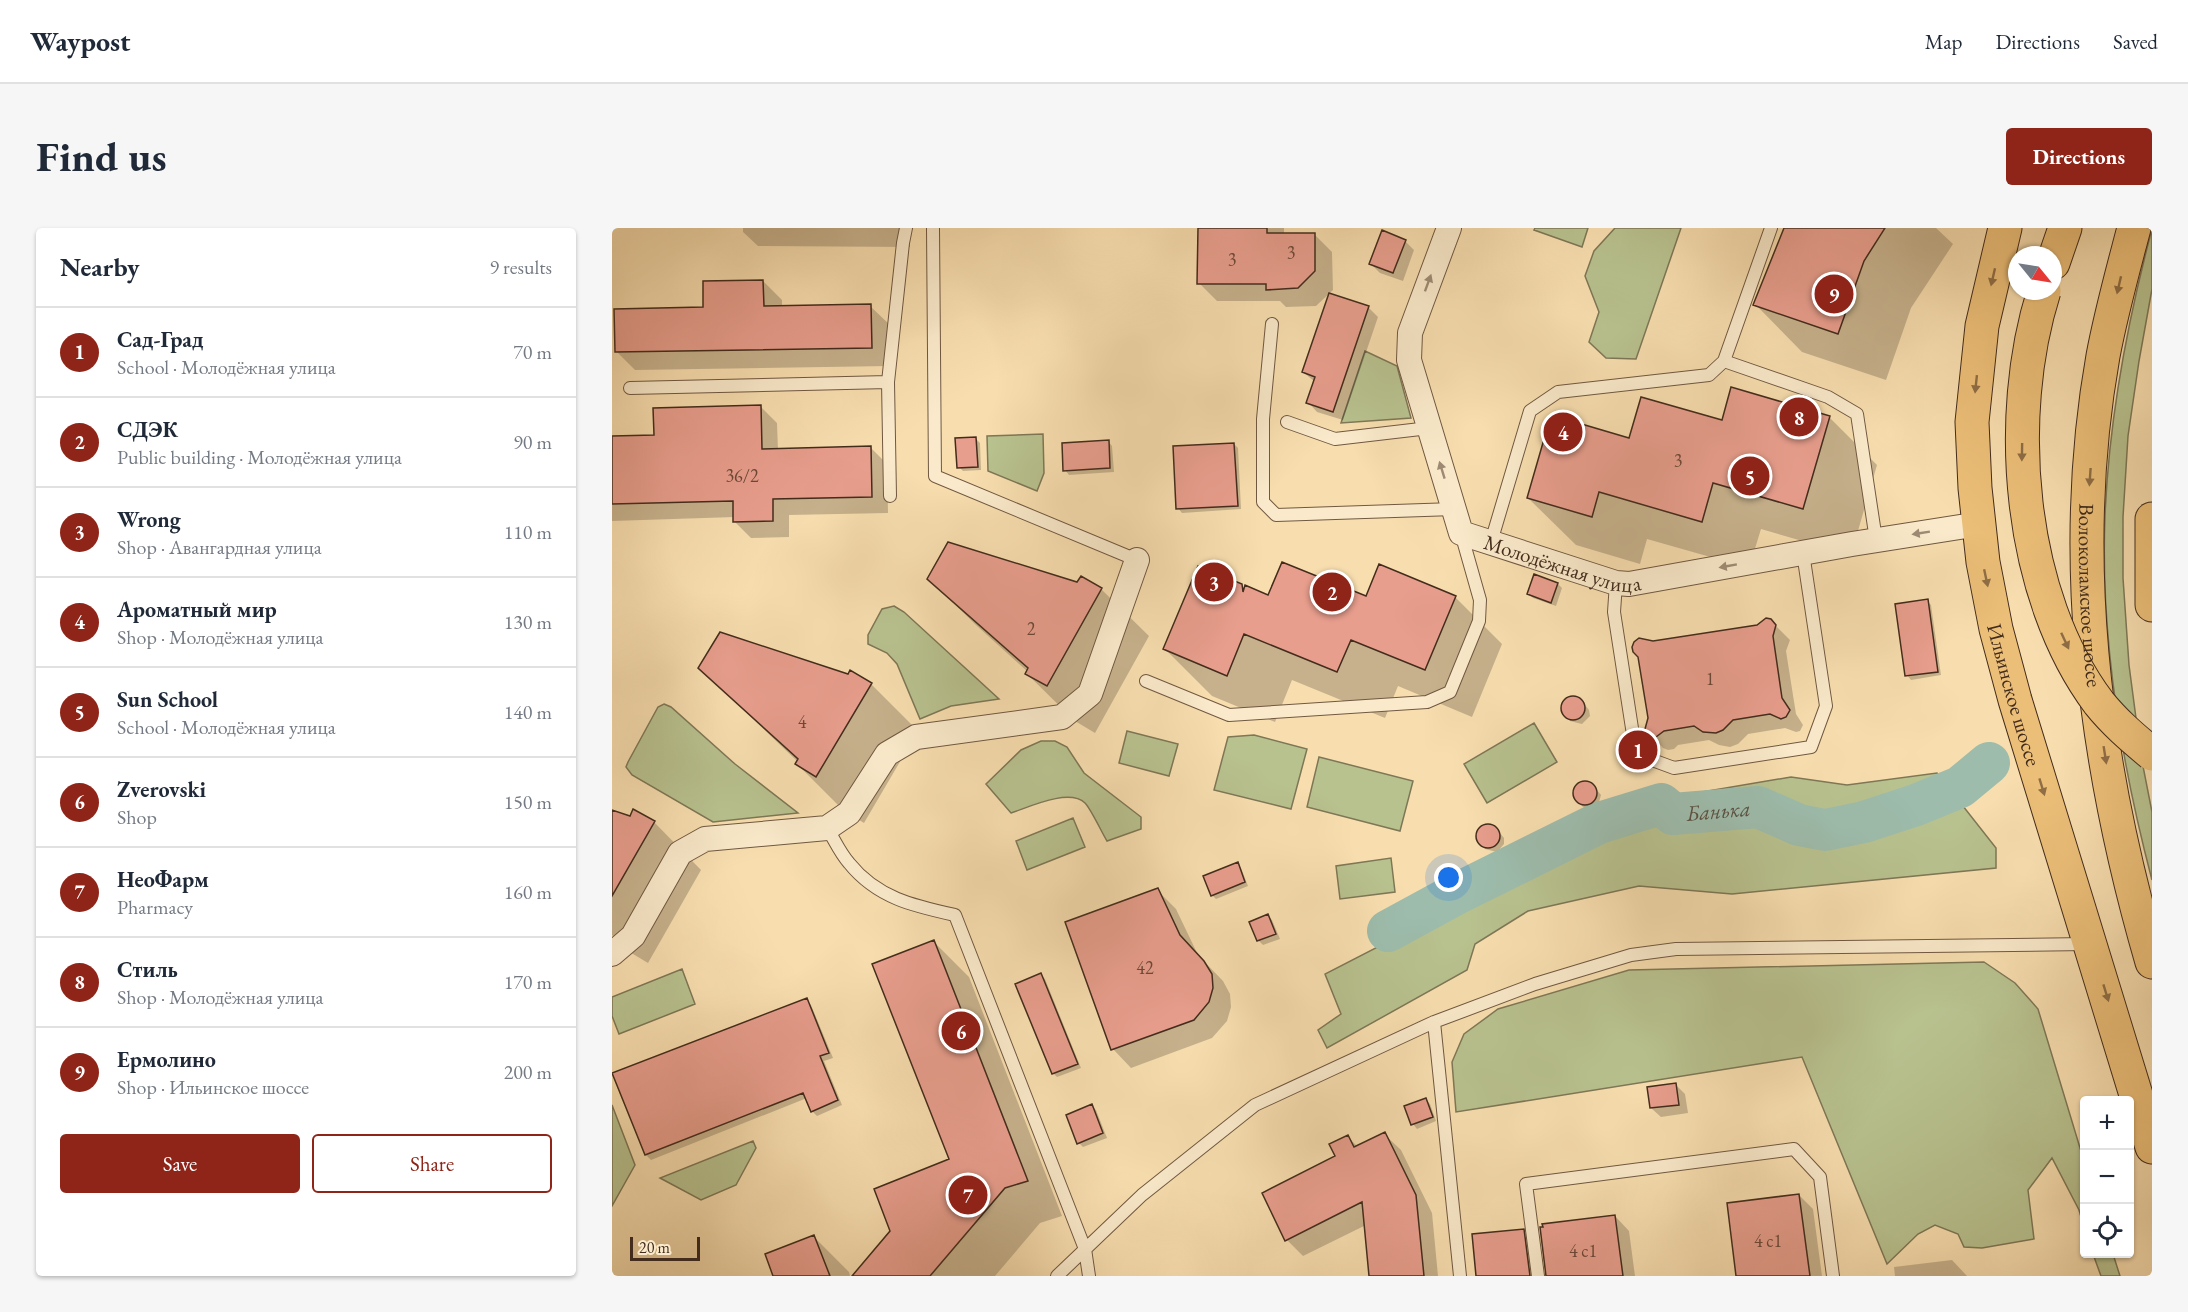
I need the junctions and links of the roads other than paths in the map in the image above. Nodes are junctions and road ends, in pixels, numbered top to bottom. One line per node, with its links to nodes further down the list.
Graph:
1 (906, 228): 12 (lane)
2 (933, 228): 24 (lane)
3 (1449, 228): 15 (street, Молодёжная улица, one-way to 3)
4 (1771, 228): 11 (lane)
5 (2005, 228): 19 (main road, Ильинское шоссе, one-way to 19)
6 (2065, 228): 8 (main road)
7 (2134, 228): 32 (main road, Волоколамское шоссе, one-way to 32)
8 (2059, 246)
9 (2041, 300): 28 (main road, one-way to 28, bridge)
10 (1272, 324): 17 (lane)
11 (1724, 361): 21 (lane); 22 (lane)
12 (888, 382): 13 (lane); 16 (lane)
13 (630, 388)
14 (1287, 422): 15 (lane)
15 (1429, 428): 17 (street, Молодёжная улица, one-way to 15)
16 (890, 496)
17 (1454, 508): 20 (street, Молодёжная улица)
18 (2152, 519): 26 (main road)
19 (1978, 524): 21 (street, Молодёжная улица, one-way to 21); 30 (main road, Ильинское шоссе, one-way to 30)
20 (1461, 533): 22 (street, Молодёжная улица); 27 (lane)
21 (1876, 540): 23 (street, Молодёжная улица)
22 (1491, 542): 25 (street, Молодёжная улица)
23 (1803, 553): 25 (street, Молодёжная улица, one-way to 25); 25 (lane)
24 (1137, 561): 29 (street)
25 (1616, 583)
26 (2152, 604)
27 (1146, 681)
28 (2152, 754)
29 (827, 828): 31 (street); 35 (lane)
30 (2091, 944): 33 (lane); 34 (main road, Ильинское шоссе, one-way to 34)
31 (612, 954)
32 (2152, 962)
33 (1434, 1022): 35 (lane); 38 (lane)
34 (2152, 1147)
35 (1085, 1249): 36 (lane); 37 (lane)
36 (1057, 1276)
37 (1089, 1276)
38 (1460, 1276)
39 (1538, 1276): 40 (lane)
40 (1833, 1276)

